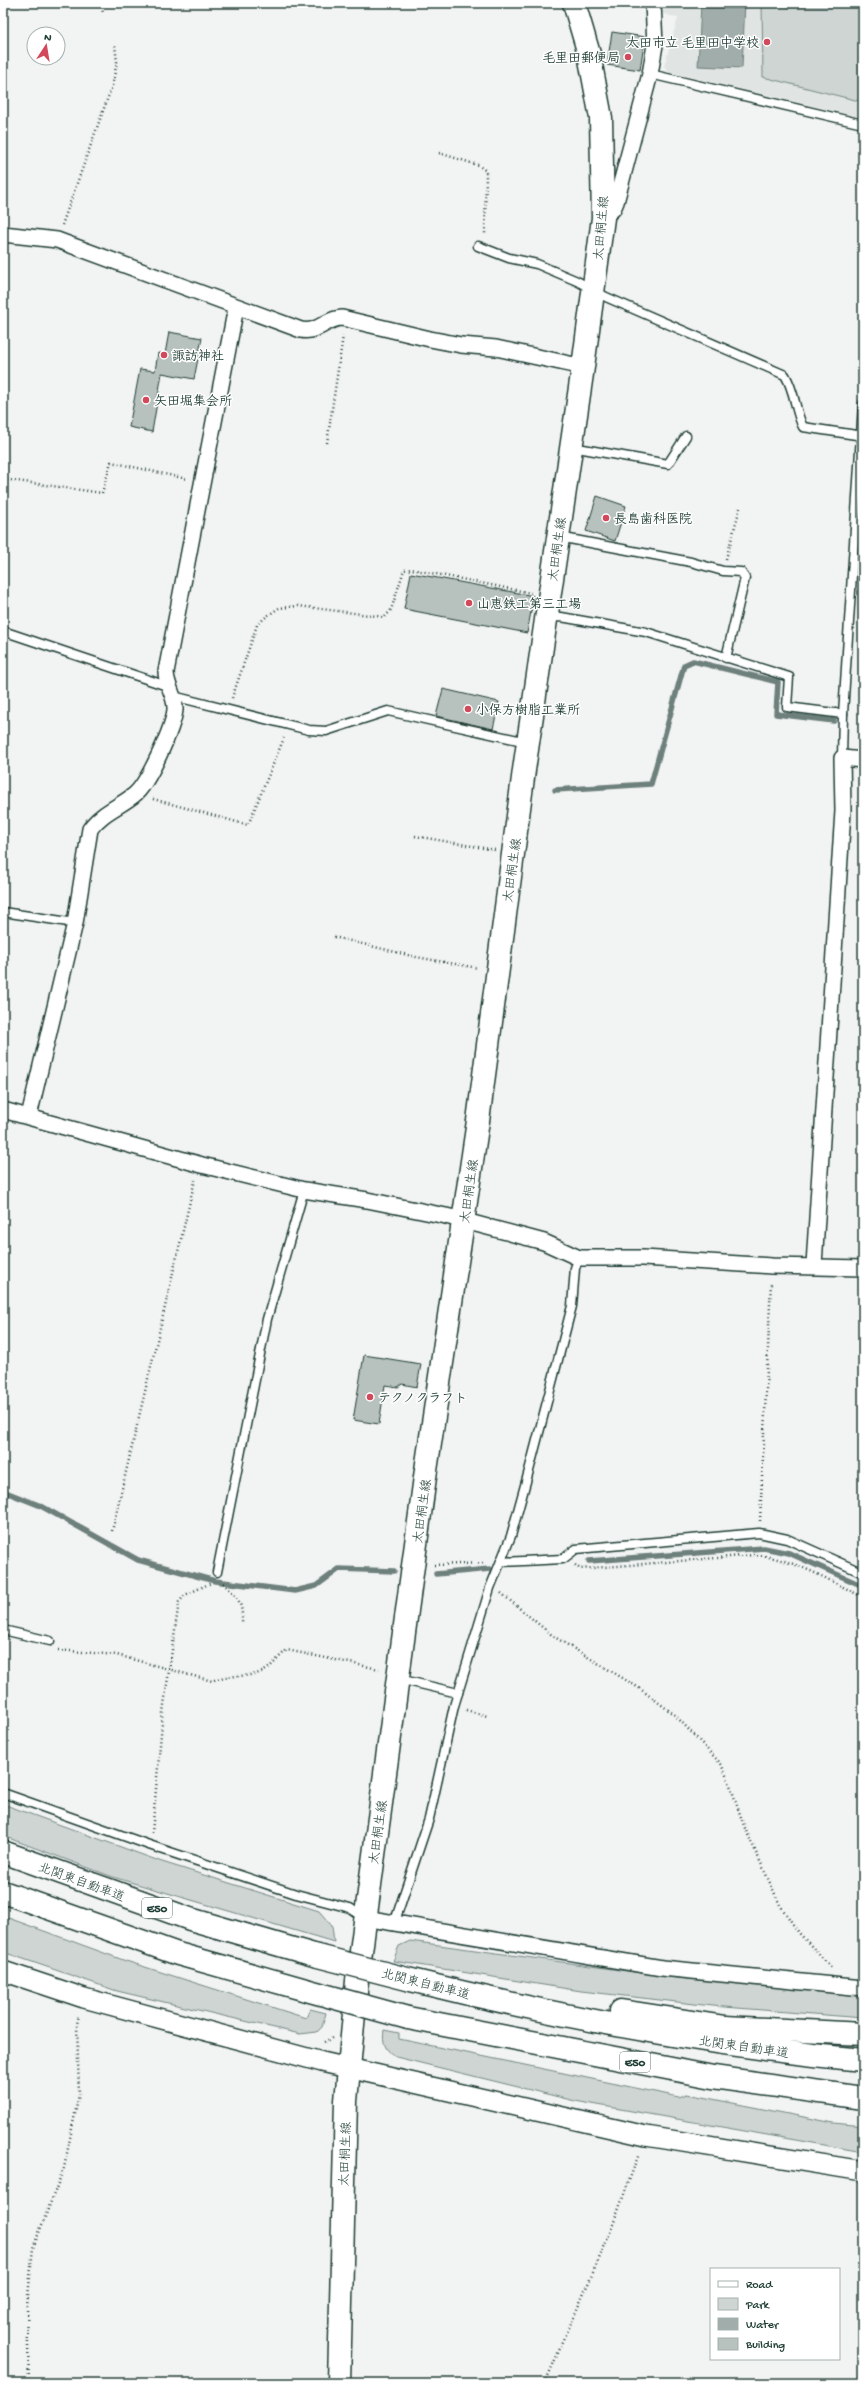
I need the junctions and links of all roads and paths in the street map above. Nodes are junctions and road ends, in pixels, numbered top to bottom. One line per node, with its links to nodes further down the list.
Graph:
1 (101, 3): 4 (path)
2 (574, 3): 9 (main road, 太田桐生線)
3 (653, 3): 6 (street)
4 (104, 13)
5 (115, 45): 11 (path)
6 (650, 74): 7 (lane); 9 (street)
7 (863, 124)
8 (439, 153): 12 (path)
9 (603, 218): 13 (main road, 太田桐生線)
10 (3, 234): 11 (street)
11 (57, 240): 14 (street)
12 (481, 247): 13 (lane)
13 (593, 289): 16 (main road, 太田桐生線); 19 (lane)
14 (236, 307): 15 (street); 23 (street)
15 (346, 319): 16 (street); 20 (path)
16 (583, 367): 21 (main road, 太田桐生線)
17 (863, 404): 19 (lane)
18 (686, 436): 21 (lane)
19 (862, 436): 33 (lane)
20 (327, 443)
21 (572, 446): 25 (main road, 太田桐生線)
22 (3, 479): 23 (path)
23 (202, 482): 31 (street)
24 (740, 508): 26 (path)
25 (558, 537): 26 (lane); 27 (main road, 太田桐生線)
26 (723, 571): 30 (lane)
27 (549, 596): 28 (main road, 太田桐生線); 32 (path)
28 (546, 618): 30 (lane); 35 (main road, 太田桐生線)
29 (3, 631): 31 (lane)
30 (726, 658): 33 (lane)
31 (170, 691): 32 (lane); 38 (street)
32 (227, 711): 34 (lane)
33 (842, 714): 36 (lane)
34 (289, 726): 35 (lane); 38 (path)
35 (529, 743): 40 (main road, 太田桐生線)
36 (842, 758): 37 (street); 51 (street)
37 (863, 760)
38 (135, 794): 42 (street)
39 (415, 836): 40 (path)
40 (513, 853): 44 (main road, 太田桐生線)
41 (3, 912): 42 (lane)
42 (75, 923): 46 (street)
43 (334, 937): 44 (path)
44 (498, 972): 49 (main road, 太田桐生線)
45 (3, 1110): 46 (street)
46 (29, 1116): 47 (street)
47 (202, 1165): 48 (street); 54 (path)
48 (304, 1190): 49 (street); 60 (lane)
49 (463, 1221): 50 (street); 67 (main road, 太田桐生線)
50 (579, 1258): 52 (street); 57 (lane)
51 (814, 1265): 52 (street); 53 (street)
52 (772, 1266): 55 (path)
53 (863, 1268)
54 (112, 1531)
55 (759, 1534): 56 (lane); 59 (lane)
56 (569, 1555): 57 (lane); 62 (path)
57 (501, 1562): 58 (path); 61 (lane)
58 (427, 1566)
59 (863, 1573)
60 (217, 1574): 63 (path); 66 (path)
61 (490, 1588): 68 (lane); 78 (path)
62 (863, 1597)
63 (242, 1624)
64 (3, 1630): 65 (lane)
65 (52, 1643): 66 (path)
66 (168, 1668): 67 (path); 72 (path)
67 (392, 1675): 68 (lane); 75 (main road, 太田桐生線)
68 (458, 1693): 69 (lane)
69 (454, 1706): 70 (path); 76 (lane)
70 (487, 1716)
71 (3, 1793): 72 (lane)
72 (149, 1845): 75 (lane)
73 (3, 1852): 79 (main road, 北関東自動車道 / E50, bridge)
74 (3, 1892): 84 (main road, E50, bridge)
75 (365, 1918): 76 (street); 83 (main road, 太田桐生線)
76 (394, 1924): 78 (street)
77 (3, 1971): 80 (street)
78 (858, 1988)
79 (473, 1995): 81 (main road); 82 (main road, 北関東自動車道 / E50)
80 (84, 1998): 83 (street); 87 (path)
81 (863, 2034)
82 (863, 2060)
83 (348, 2068): 85 (street); 88 (main road, 太田桐生線)
84 (863, 2098)
85 (646, 2136): 86 (street); 89 (path)
86 (863, 2171)
87 (29, 2383)
88 (339, 2383)
89 (545, 2383)

